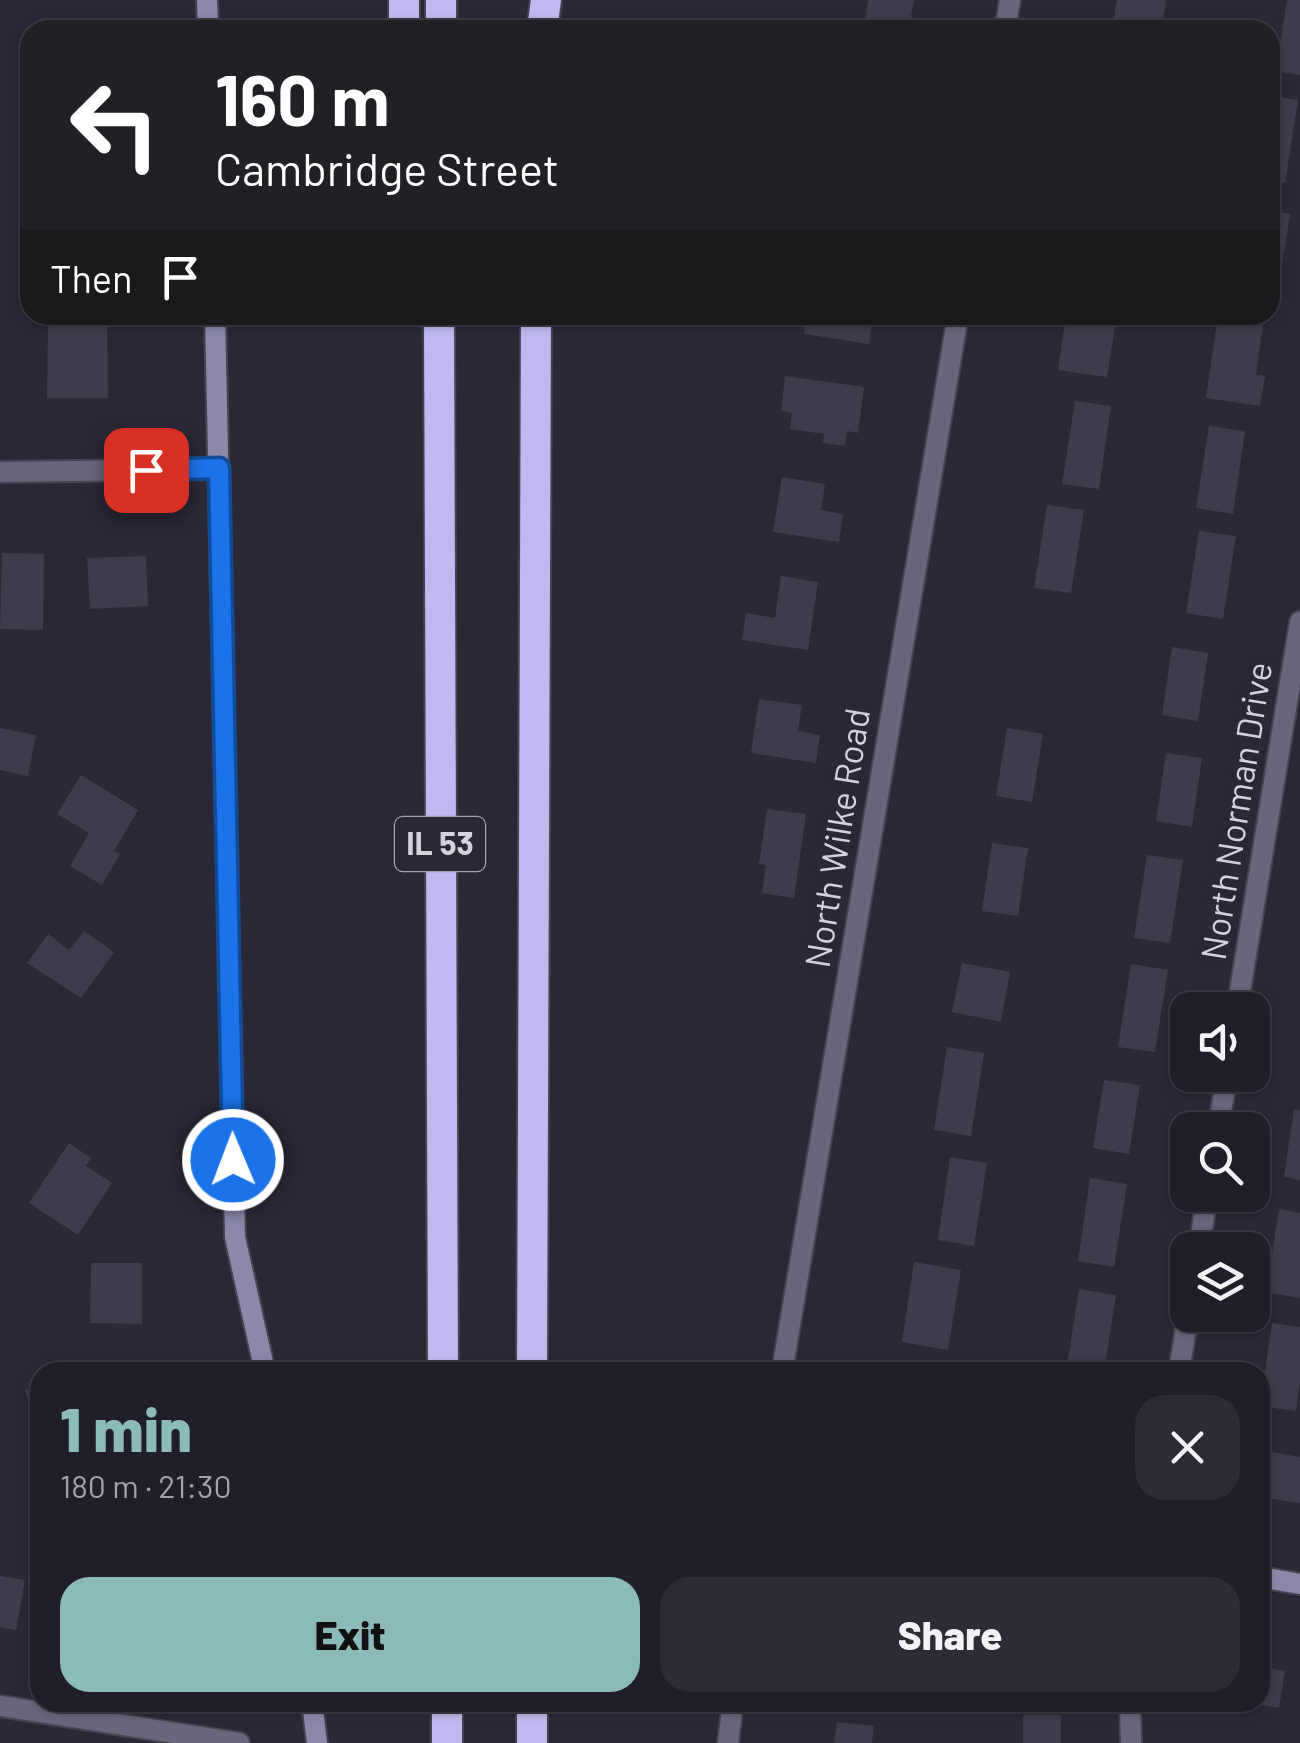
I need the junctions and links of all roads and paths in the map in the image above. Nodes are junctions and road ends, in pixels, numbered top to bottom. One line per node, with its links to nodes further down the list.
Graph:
1 (215, 325): 7 (street)
2 (423, 325): 6 (highway)
3 (439, 325): 6 (highway, IL 53)
4 (536, 325): 14 (highway, IL 53)
5 (956, 325): 15 (street, North Wilke Road)
6 (438, 418): 13 (highway, IL 53)
7 (219, 468): 8 (street); 12 (street)
8 (0, 472)
9 (1300, 622): 10 (street, North Norman Drive)
10 (1241, 992)
11 (1185, 1332): 16 (street)
12 (263, 1362)
13 (443, 1362)
14 (532, 1362)
15 (784, 1362)
16 (1181, 1362)
17 (1270, 1579): 18 (street)
18 (1300, 1584)
19 (0, 1706): 20 (street)
20 (30, 1711)
21 (39, 1712): 27 (street)
22 (313, 1712): 28 (street)
23 (446, 1712): 29 (highway)
24 (532, 1712): 30 (highway)
25 (733, 1712): 31 (street)
26 (1130, 1712): 32 (street)
27 (239, 1743)
28 (317, 1743)
29 (447, 1743)
30 (532, 1743)
31 (728, 1743)
32 (1131, 1743)

